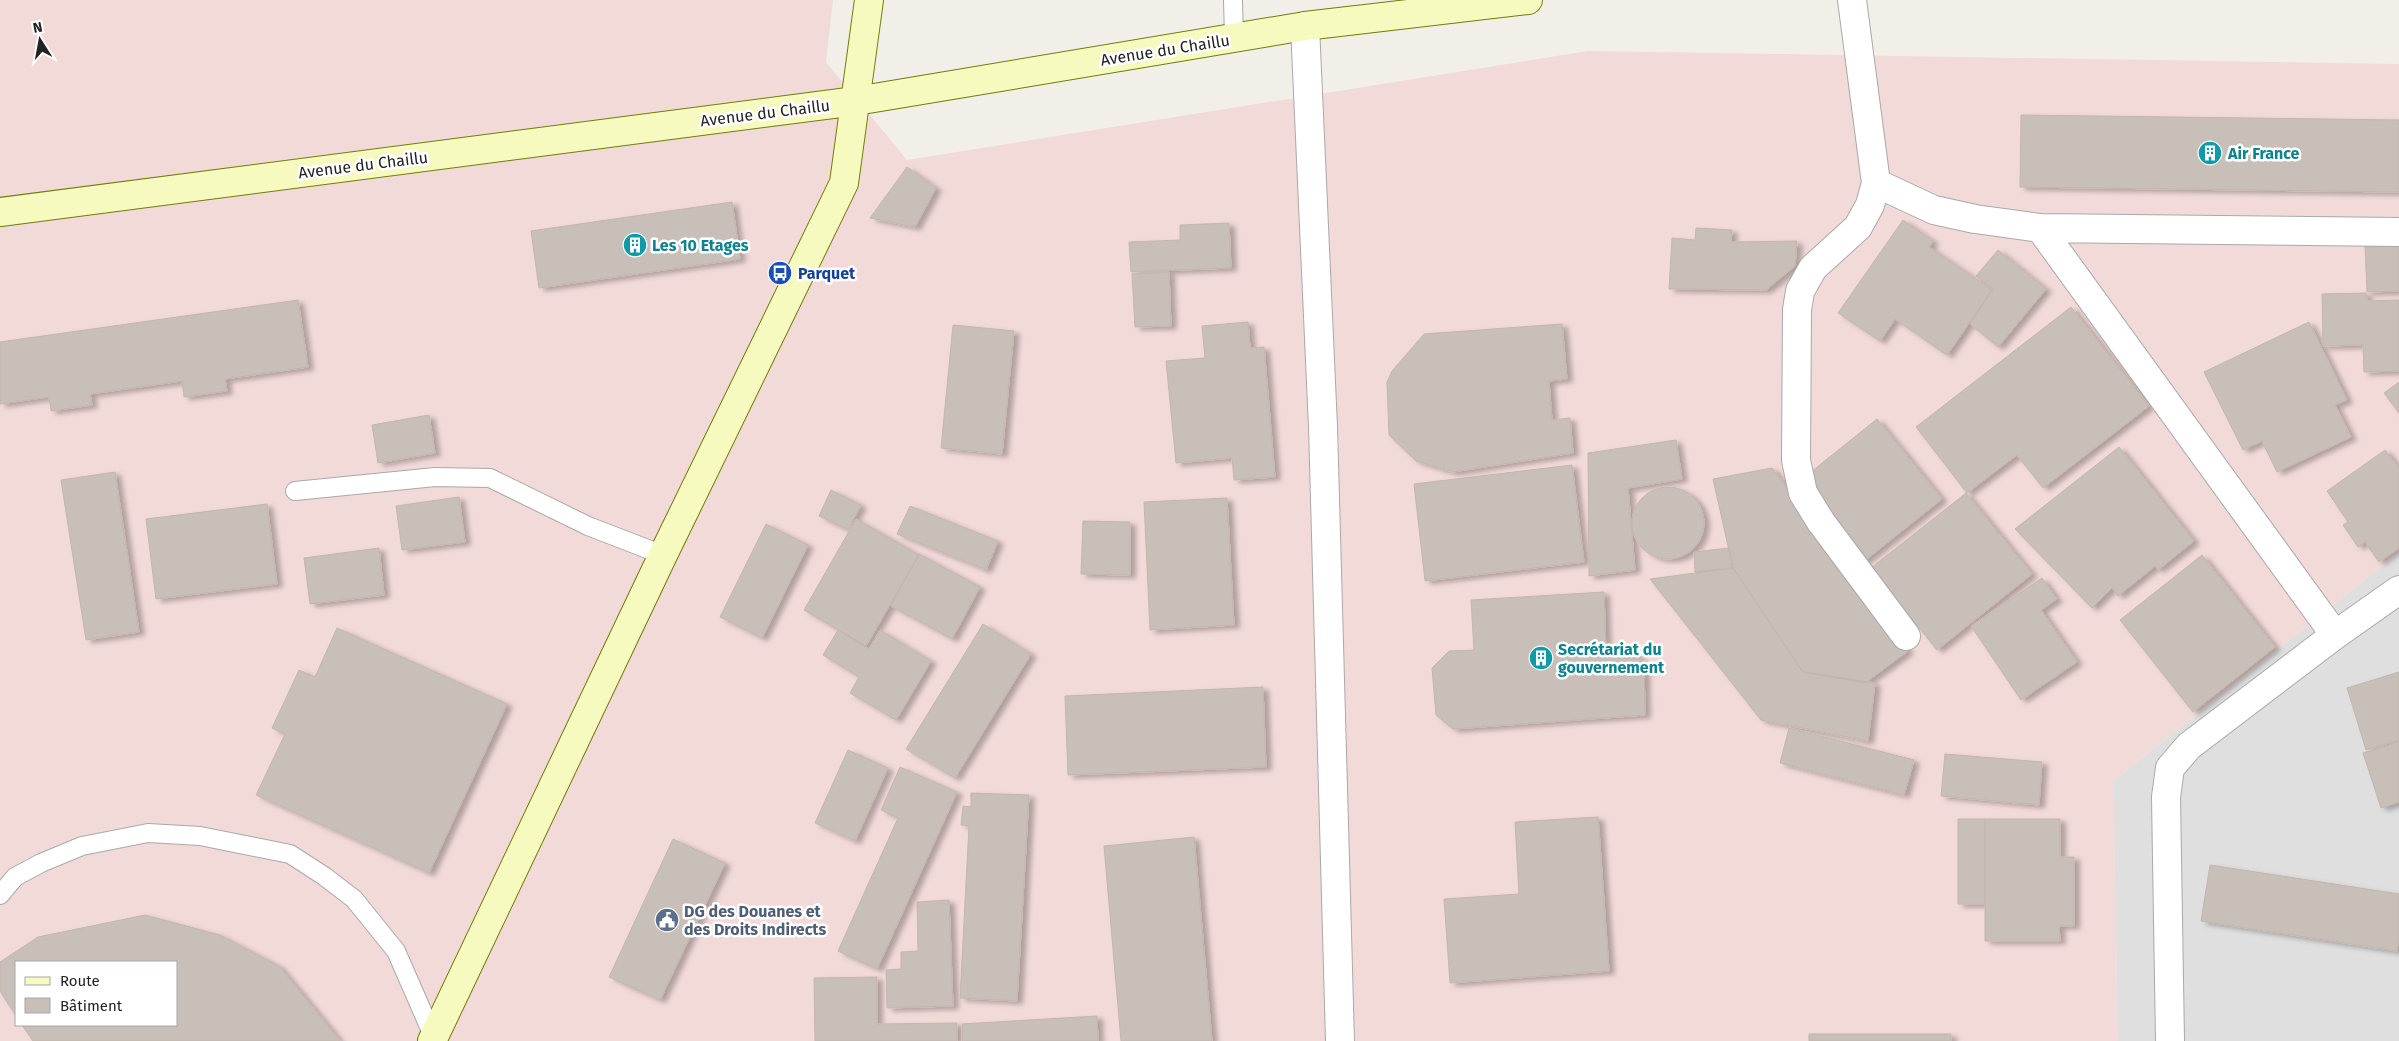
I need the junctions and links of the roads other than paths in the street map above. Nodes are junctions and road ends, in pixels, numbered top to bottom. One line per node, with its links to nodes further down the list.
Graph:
1 (869, 0): 7 (street)
2 (1233, 0): 6 (lane)
3 (1528, 0): 5 (street, Avenue du Chaillu)
4 (1852, 0): 8 (street)
5 (1305, 26): 6 (street, Avenue du Chaillu); 19 (street)
6 (1234, 38): 7 (street, Avenue du Chaillu)
7 (856, 101): 9 (street, Avenue du Chaillu); 13 (street)
8 (1876, 183): 10 (street); 16 (street)
9 (0, 212)
10 (2040, 228): 11 (street); 15 (street)
11 (2399, 232)
12 (295, 491): 13 (lane)
13 (663, 555): 18 (street)
14 (2399, 590): 15 (street)
15 (2335, 635): 20 (street)
16 (1906, 636)
17 (0, 896): 18 (lane)
18 (433, 1040)
19 (1340, 1041)
20 (2170, 1041)

